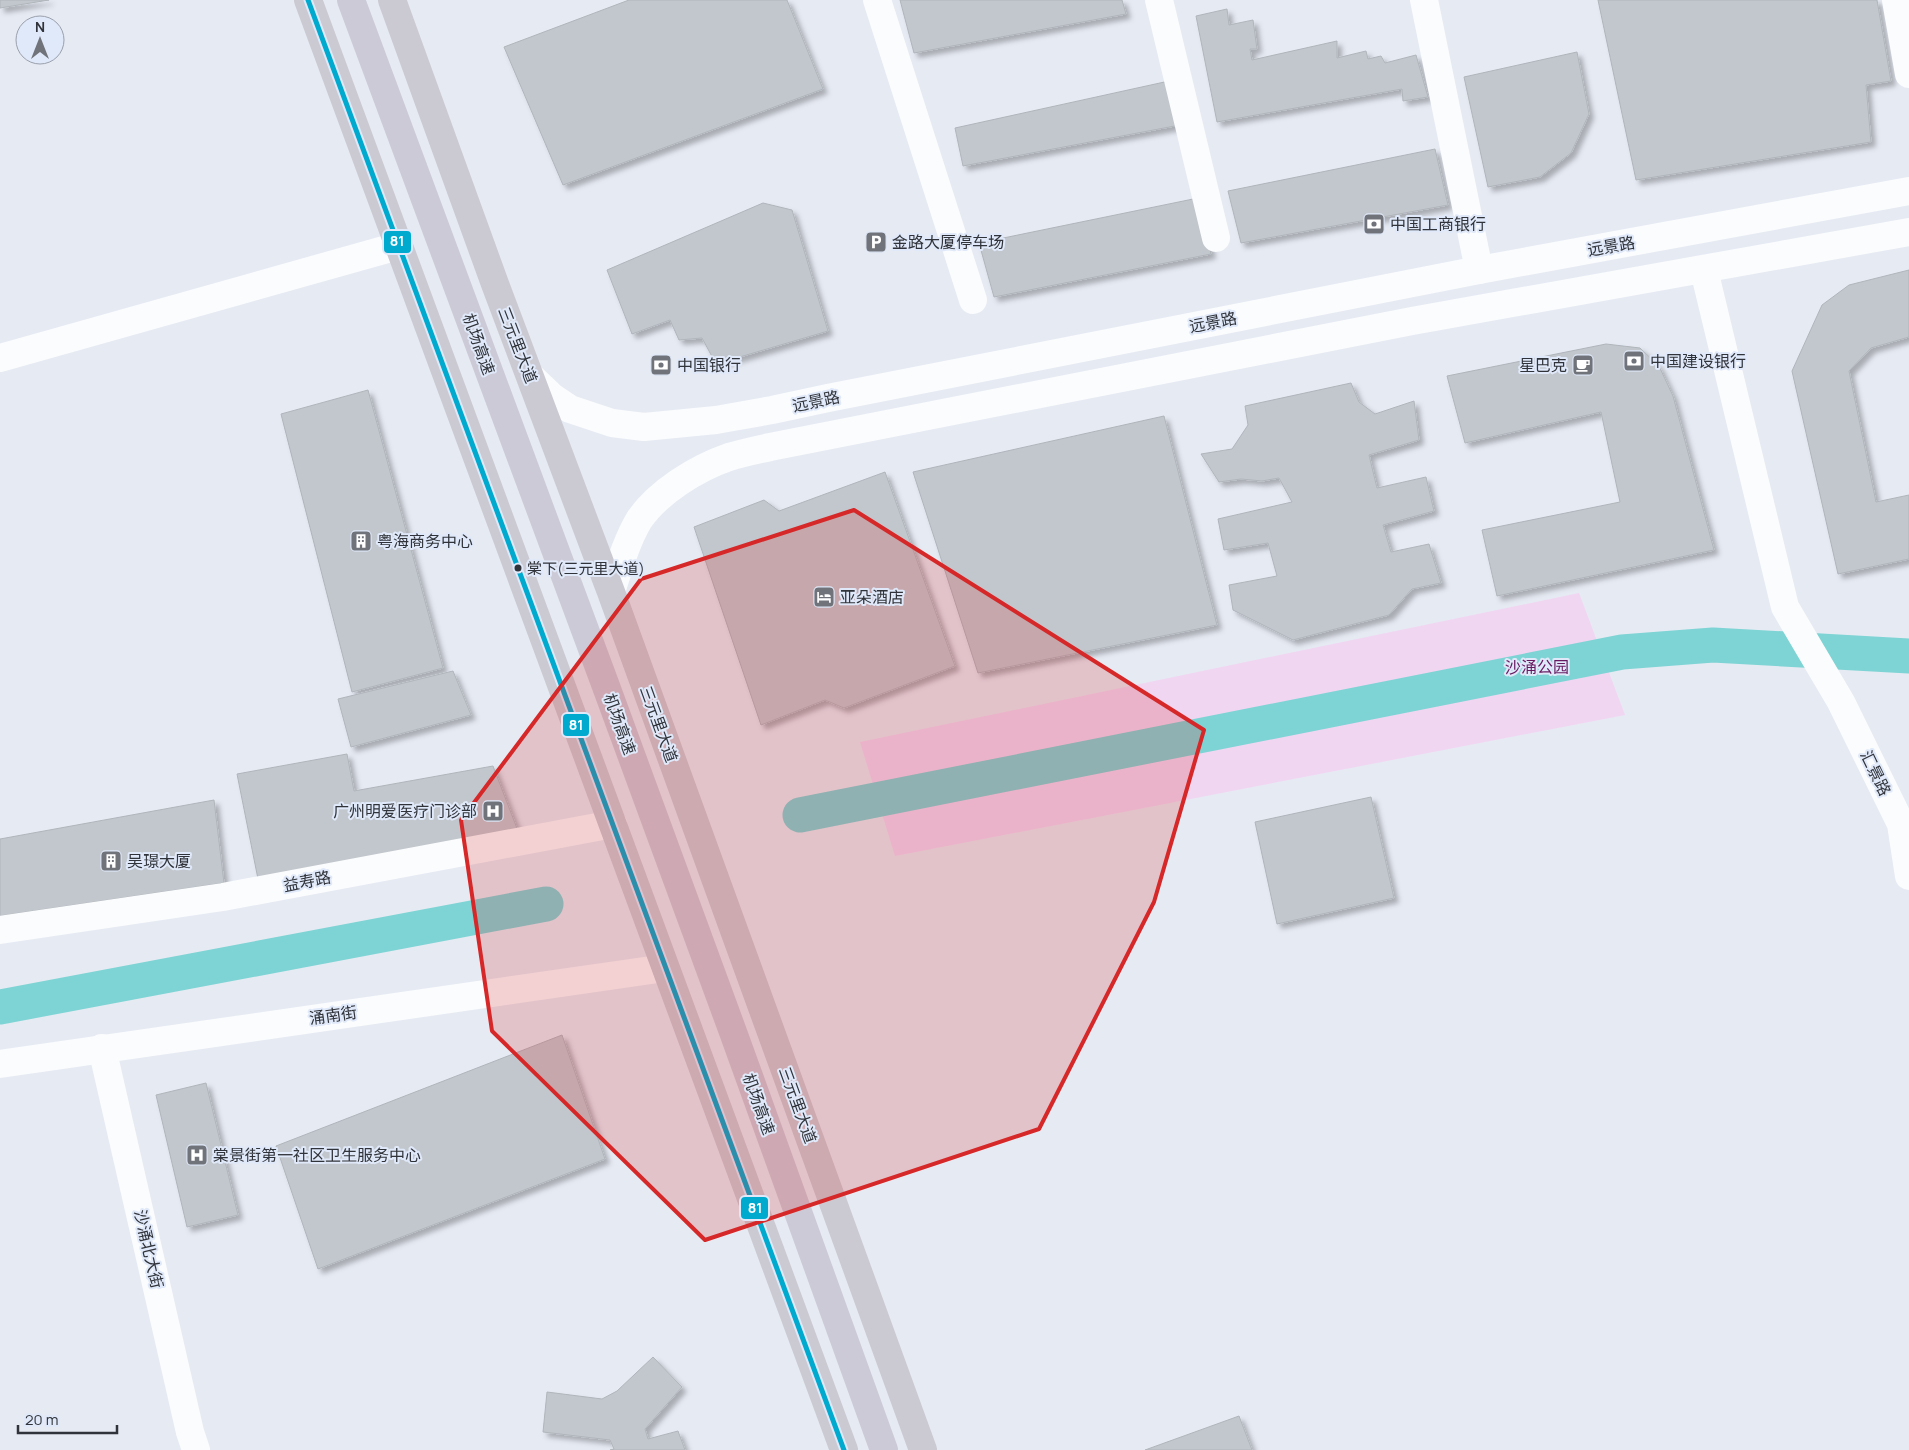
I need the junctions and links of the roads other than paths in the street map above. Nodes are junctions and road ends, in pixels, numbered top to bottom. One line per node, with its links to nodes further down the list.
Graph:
1 (308, 0): 12 (main road)
2 (351, 0): 27 (highway, 机场高速)
3 (392, 0): 17 (main road, 三元里大道)
4 (877, 0): 15 (street)
5 (1159, 0): 11 (street)
6 (1424, 0): 13 (street)
7 (1896, 0): 8 (street)
8 (1909, 74)
9 (1909, 191): 13 (street, 远景路)
10 (1909, 232): 14 (street)
11 (1216, 238)
12 (398, 246): 16 (street); 19 (main road)
13 (1479, 270): 17 (street, 远景路)
14 (1704, 270): 18 (street); 20 (street, 汇景路)
15 (973, 300)
16 (0, 358)
17 (530, 376): 18 (main road, 三元里大道)
18 (611, 592): 28 (main road, 三元里大道)
19 (613, 824): 21 (street, 益寿路); 22 (main road)
20 (1909, 876)
21 (0, 930)
22 (665, 968): 23 (street, 涌南街); 26 (main road)
23 (102, 1048): 24 (street, 涌南街); 25 (street, 沙涌北大街)
24 (0, 1064)
25 (196, 1450)
26 (844, 1450)
27 (884, 1450)
28 (923, 1450)

